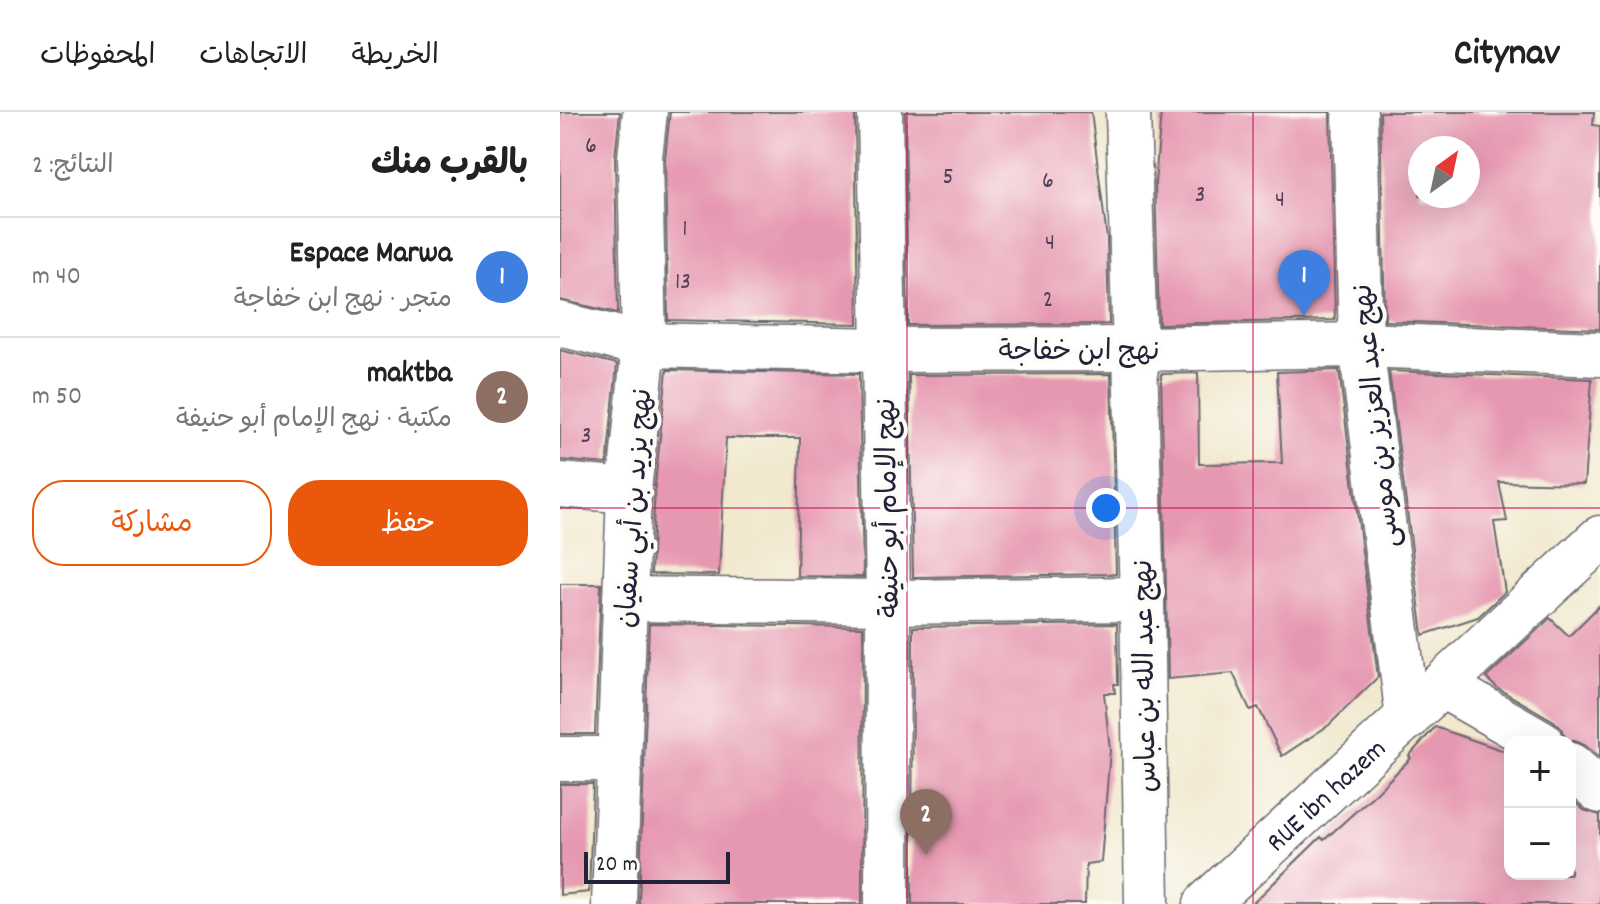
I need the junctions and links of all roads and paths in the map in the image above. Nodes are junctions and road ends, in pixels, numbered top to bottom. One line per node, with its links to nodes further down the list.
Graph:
1 (645, 112): 6 (street, نهج يزيد بن أبي سفيان)
2 (880, 112): 9 (street, نهج الإمام أبو حنيفة)
3 (1128, 112): 8 (street, نهج عبد الله بن عباس)
4 (1355, 112): 7 (street, نهج عبد العزيز بن موسى)
5 (560, 324): 6 (street, نهج ابن خفاجة)
6 (644, 345): 9 (street, نهج ابن خفاجة); 12 (street, نهج يزيد بن أبي سفيان)
7 (1361, 345): 8 (street, نهج ابن خفاجة); 10 (street, نهج ابن خفاجة); 18 (street, نهج عبد العزيز بن موسى)
8 (1136, 349): 9 (street, نهج ابن خفاجة); 15 (street, نهج عبد الله بن عباس)
9 (884, 350): 16 (street, نهج الإمام أبو حنيفة)
10 (1600, 354)
11 (560, 485): 12 (street)
12 (629, 491): 14 (street, نهج يزيد بن أبي سفيان)
13 (1600, 538): 17 (street)
14 (625, 599): 16 (street); 21 (street, نهج يزيد بن أبي سفيان)
15 (1142, 599): 16 (street); 26 (street, نهج عبد الله بن عباس)
16 (888, 602): 25 (street, نهج الإمام أبو حنيفة)
17 (1443, 686): 18 (street, RUE ibn hazem); 19 (street)
18 (1408, 718): 27 (street, RUE ibn hazem)
19 (1530, 736)
20 (560, 759): 21 (street)
21 (618, 759): 24 (street, نهج يزيد بن أبي سفيان)
22 (1576, 770): 23 (street)
23 (1600, 791)
24 (614, 904)
25 (887, 904)
26 (1147, 904)
27 (1206, 904)

